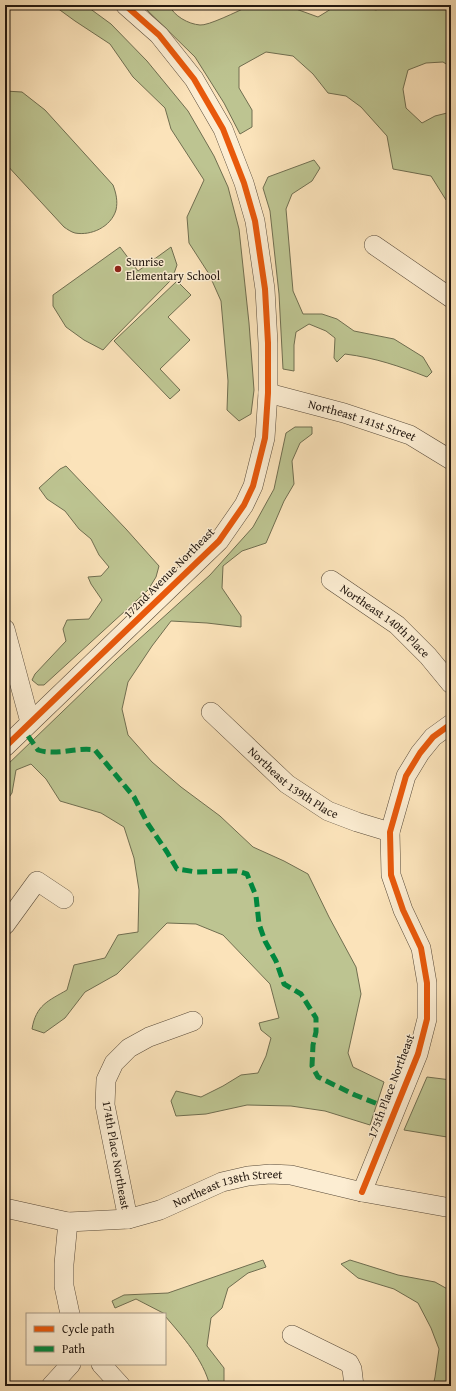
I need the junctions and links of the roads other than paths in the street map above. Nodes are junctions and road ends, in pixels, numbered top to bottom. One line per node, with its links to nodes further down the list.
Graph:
1 (125, 5): 4 (street, 172nd Avenue Northeast)
2 (374, 244): 3 (street)
3 (451, 298)
4 (268, 393): 5 (street, Northeast 141st Street); 10 (street, 172nd Avenue Northeast)
5 (450, 457)
6 (331, 580): 8 (street, Northeast 140th Place)
7 (5, 629): 10 (street)
8 (451, 684)
9 (211, 712): 13 (street, Northeast 139th Place)
10 (30, 722): 12 (street, 172nd Avenue Northeast)
11 (451, 724): 13 (street, 175th Place Northeast)
12 (5, 746)
13 (390, 832): 17 (street, 175th Place Northeast)
14 (64, 899): 15 (street)
15 (5, 925)
16 (193, 1021): 20 (street, 174th Place Northeast)
17 (362, 1192): 19 (street, Northeast 138th Street); 20 (street, Northeast 138th Street)
18 (5, 1208): 21 (street, Northeast 138th Street)
19 (451, 1208)
20 (128, 1219): 21 (street, Northeast 138th Street)
21 (68, 1222): 22 (street)
22 (70, 1313)
23 (292, 1336): 28 (street)
24 (70, 1365): 26 (street)
25 (102, 1365): 27 (street)
26 (51, 1386)
27 (121, 1386)
28 (354, 1386)

